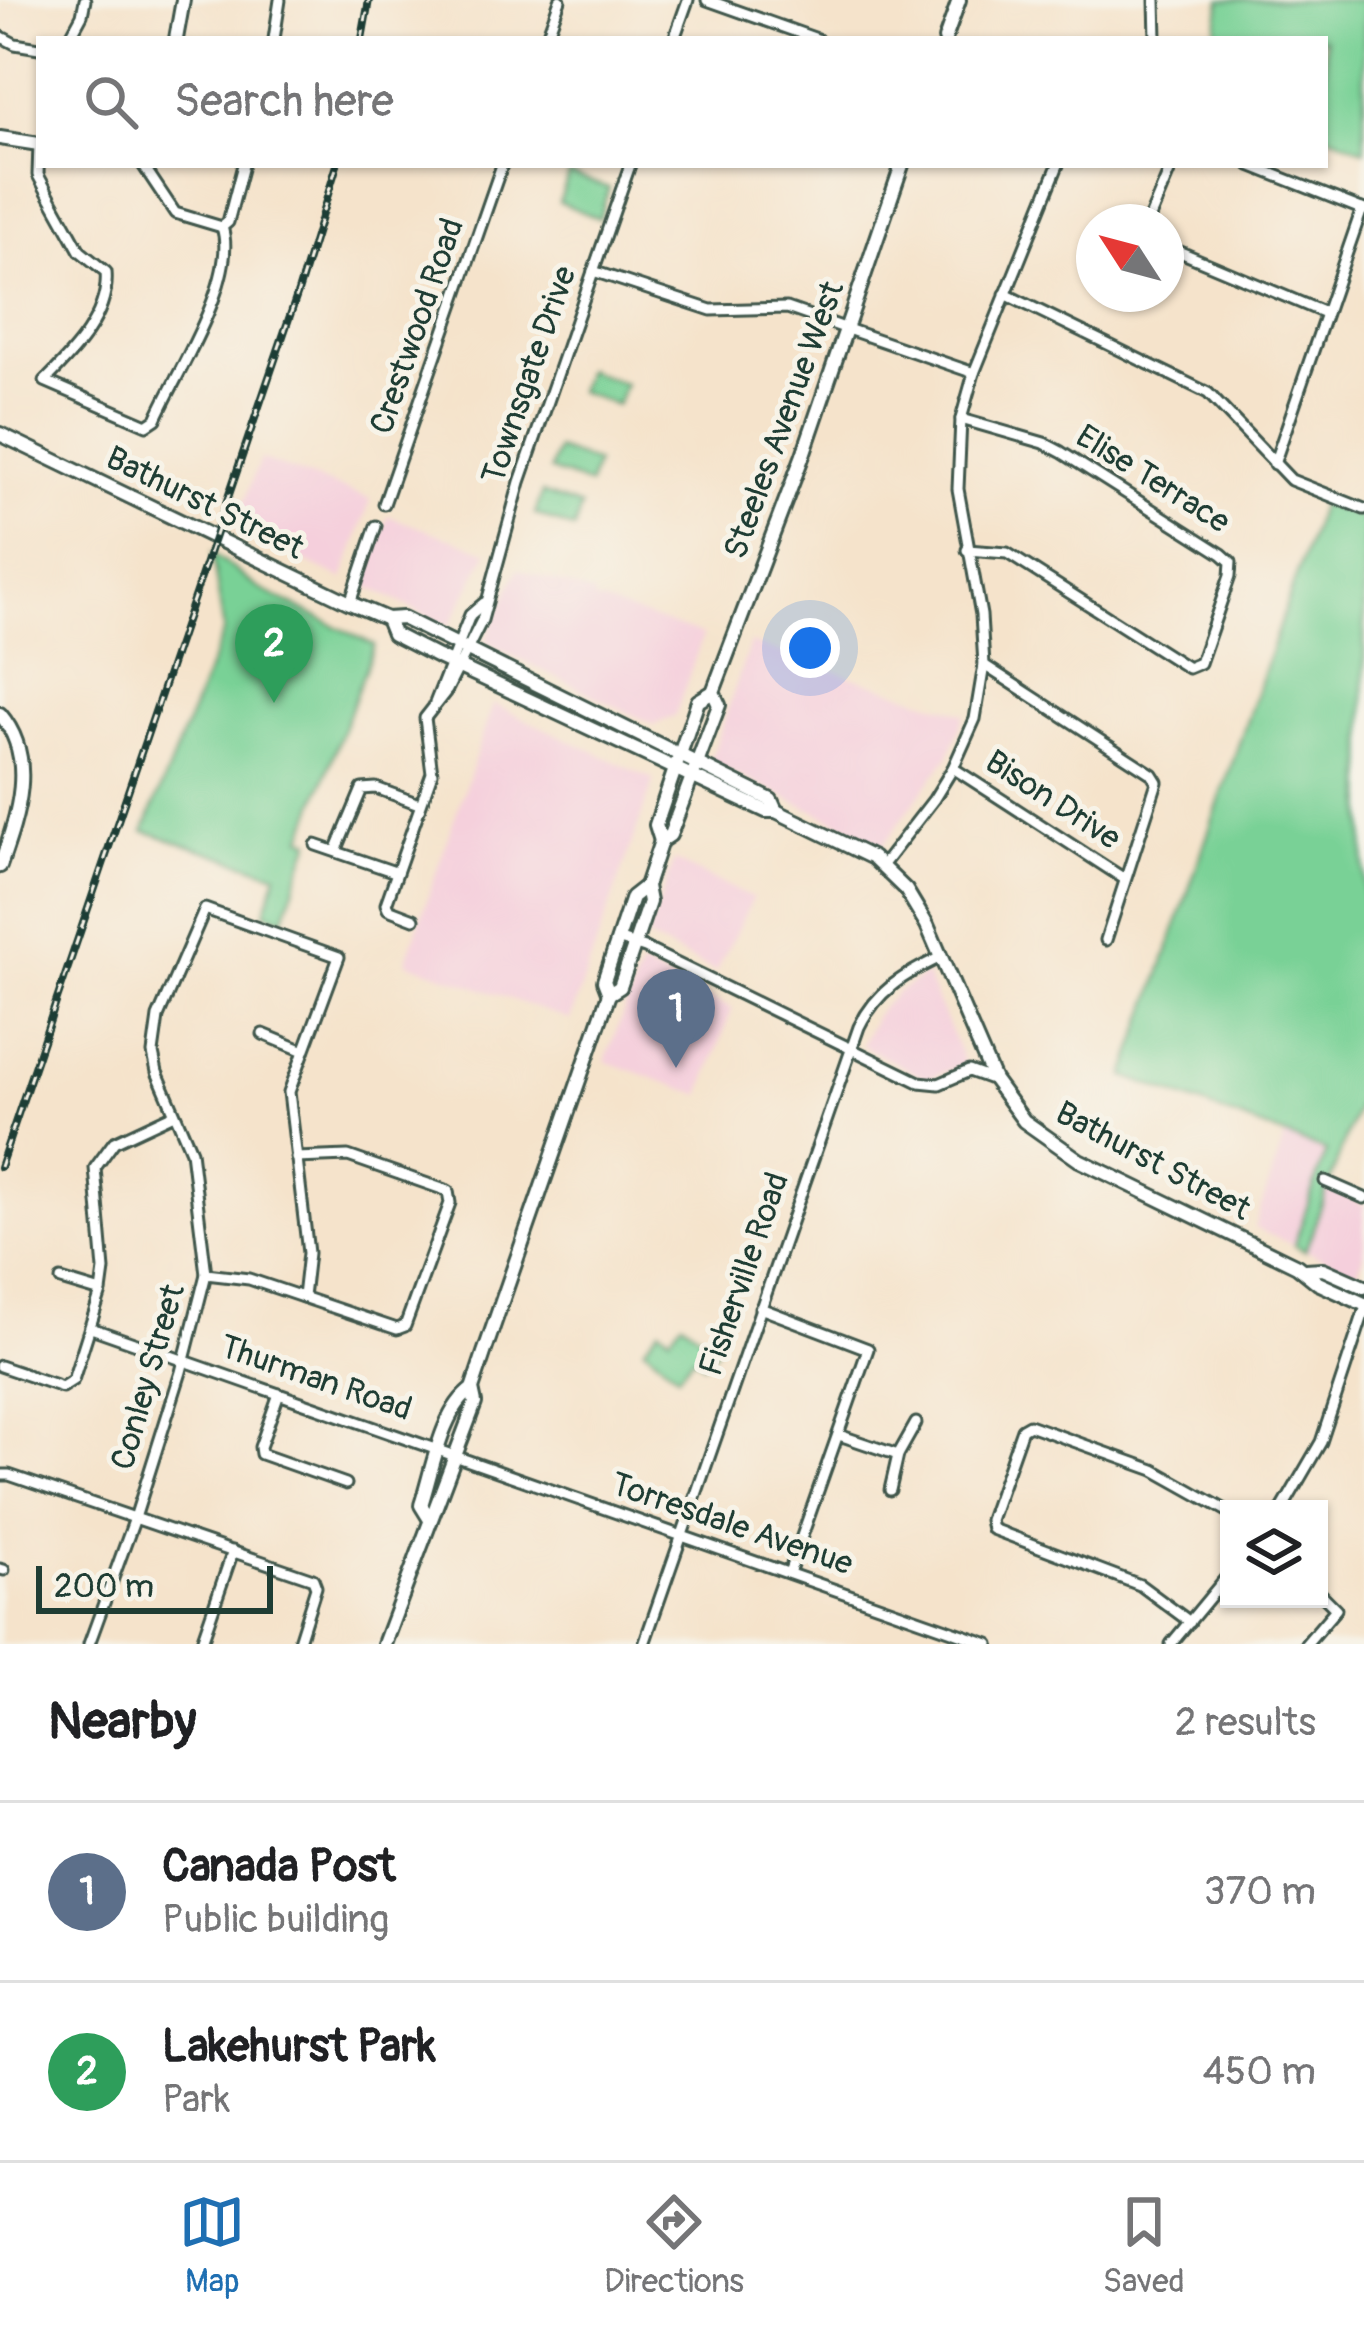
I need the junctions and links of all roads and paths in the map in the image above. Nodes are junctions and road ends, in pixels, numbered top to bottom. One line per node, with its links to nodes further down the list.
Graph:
1 (85, 0): 10 (street)
2 (183, 0): 11 (main road)
3 (280, 0): 12 (street)
4 (560, 0): 13 (street)
5 (688, 0): 14 (street)
6 (707, 0): 15 (street)
7 (959, 0): 16 (main road)
8 (1155, 0): 17 (street)
9 (0, 36): 18 (street)
10 (70, 36)
11 (177, 36)
12 (274, 36)
13 (547, 36)
14 (675, 36)
15 (809, 36)
16 (946, 36)
17 (1156, 36)
18 (36, 48)
19 (0, 138): 20 (main road)
20 (36, 144)
21 (38, 168): 32 (street)
22 (144, 168): 32 (street)
23 (242, 168): 32 (street)
24 (501, 168): 42 (street, Crestwood Road)
25 (629, 168): 34 (street, Townsgate Drive)
26 (901, 168): 37 (main road, Steeles Avenue West)
27 (1057, 168): 35 (street)
28 (1171, 168): 30 (street)
29 (1258, 168): 31 (street)
30 (1156, 204)
31 (1363, 209): 36 (street)
32 (222, 227)
33 (1184, 254): 36 (street)
34 (593, 271): 37 (street); 48 (street, Townsgate Drive)
35 (1005, 293): 38 (street); 41 (street)
36 (1325, 313): 41 (street)
37 (847, 328): 38 (street); 51 (main road, Steeles Avenue West)
38 (974, 374): 39 (street)
39 (962, 419): 45 (street); 45 (street, Elise Terrace)
40 (0, 434): 46 (main road, Bathurst Street)
41 (1274, 464): 43 (street)
42 (383, 504)
43 (1364, 508)
44 (376, 526): 46 (street)
45 (967, 550): 50 (street)
46 (350, 603): 47 (main road, Bathurst Street)
47 (387, 620): 48 (main road, Bathurst Street); 49 (main road, Bathurst Street)
48 (462, 646): 49 (street, Townsgate Drive); 53 (main road, Bathurst Street)
49 (454, 664): 56 (main road, Bathurst Street); 58 (street, Townsgate Drive)
50 (984, 664): 55 (street); 66 (street)
51 (713, 692): 53 (main road, Steeles Avenue West); 54 (main road, Steeles Avenue West)
52 (0, 714): 63 (main road)
53 (680, 755): 54 (main road, Bathurst Street); 56 (main road, Steeles Avenue West)
54 (699, 764): 57 (main road, Steeles Avenue West); 59 (main road, Bathurst Street)
55 (953, 768): 64 (street); 66 (street, Bison Drive)
56 (675, 770): 57 (main road, Bathurst Street); 60 (main road, Steeles Avenue West)
57 (693, 779): 59 (main road, Bathurst Street); 60 (main road, Steeles Avenue West)
58 (419, 804): 62 (street); 65 (street)
59 (776, 811): 64 (main road, Bathurst Street)
60 (661, 841): 67 (main road, Steeles Avenue West)
61 (316, 845): 62 (street)
62 (336, 851): 65 (street)
63 (0, 866)
64 (882, 866): 72 (main road, Bathurst Street)
65 (395, 872): 68 (street)
66 (1123, 878): 70 (street)
67 (646, 886): 69 (main road, Steeles Avenue West); 71 (main road, Steeles Avenue West)
68 (414, 919)
69 (617, 939): 71 (street); 73 (main road, Steeles Avenue West)
70 (1106, 940)
71 (634, 944): 73 (main road, Steeles Avenue West); 75 (street)
72 (941, 957): 75 (street, Fisherville Road); 77 (main road, Bathurst Street)
73 (608, 994): 93 (main road, Steeles Avenue West)
74 (263, 1034): 76 (street)
75 (851, 1050): 77 (street); 88 (street, Fisherville Road)
76 (304, 1051): 78 (street, Conley Street); 79 (street, Conley Street)
77 (994, 1080): 82 (main road, Bathurst Street)
78 (175, 1114): 83 (street, Conley Street); 86 (street)
79 (296, 1158): 87 (street, Conley Street); 87 (street)
80 (1325, 1181): 81 (street)
81 (1364, 1198)
82 (1305, 1270): 85 (main road, Bathurst Street); 89 (main road, Bathurst Street)
83 (206, 1274): 87 (street); 91 (street, Conley Street)
84 (61, 1280): 86 (street)
85 (1364, 1287)
86 (101, 1292): 90 (street)
87 (303, 1297)
88 (760, 1308): 96 (street); 107 (street, Fisherville Road)
89 (1364, 1308): 103 (street)
90 (91, 1328): 91 (street, Thurman Road); 92 (street)
91 (184, 1363): 94 (street, Thurman Road); 105 (street, Conley Street)
92 (0, 1366)
93 (472, 1389): 97 (main road, Steeles Avenue West); 98 (main road, Steeles Avenue West)
94 (279, 1394): 97 (street, Thurman Road); 101 (street)
95 (916, 1423): 99 (street)
96 (838, 1435): 99 (street); 109 (street)
97 (439, 1449): 98 (street, Thurman Road); 106 (main road, Steeles Avenue West)
98 (457, 1455): 106 (main road, Steeles Avenue West); 107 (street, Torresdale Avenue)
99 (898, 1455): 102 (street)
100 (0, 1475): 105 (street)
101 (346, 1484)
102 (890, 1490)
103 (1287, 1500)
104 (1220, 1507): 112 (street)
105 (135, 1518): 108 (street); 113 (street, Conley Street)
106 (429, 1518): 116 (main road, Steeles Avenue West)
107 (682, 1535): 109 (street, Torresdale Avenue); 117 (street, Fisherville Road)
108 (233, 1551): 114 (street); 115 (street)
109 (789, 1573): 118 (street, Torresdale Avenue)
110 (1220, 1585): 112 (street)
111 (1328, 1601): 120 (street)
112 (1190, 1622): 119 (street)
113 (89, 1644)
114 (201, 1644)
115 (298, 1644)
116 (384, 1644)
117 (644, 1644)
118 (989, 1644)
119 (1171, 1644)
120 (1306, 1644)

